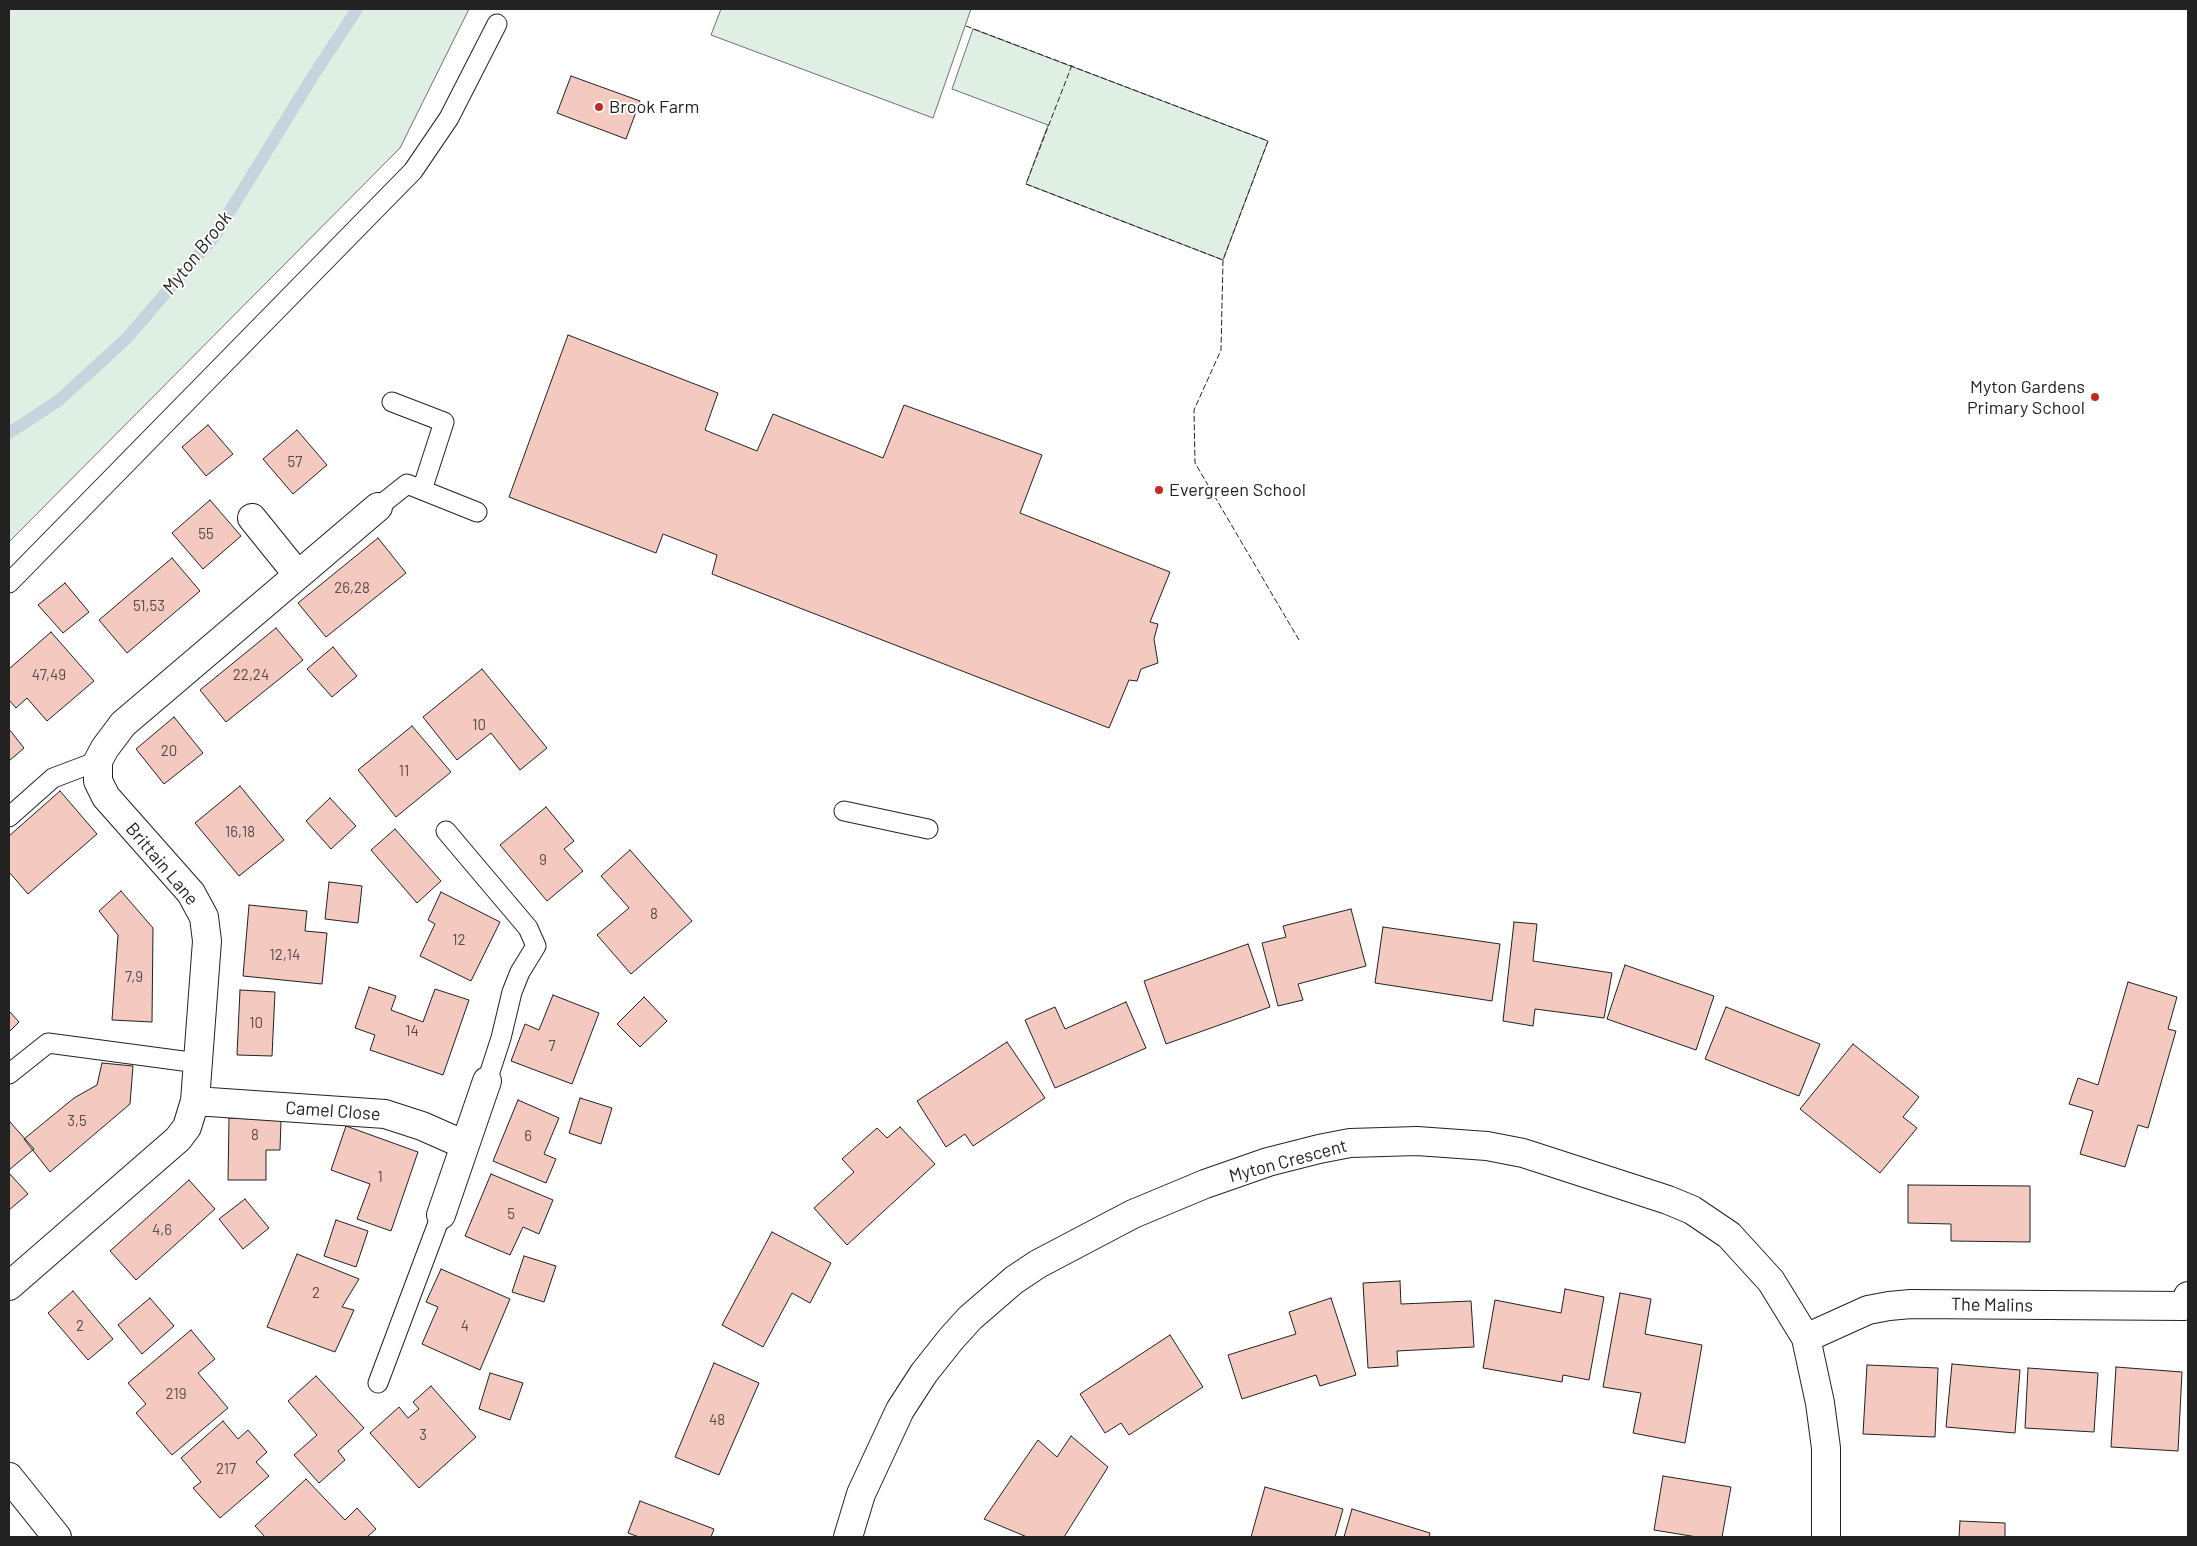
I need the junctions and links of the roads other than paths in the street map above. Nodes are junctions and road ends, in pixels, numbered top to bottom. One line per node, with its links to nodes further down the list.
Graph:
1 (497, 24): 8 (lane)
2 (392, 402): 3 (lane)
3 (422, 490): 4 (lane); 5 (lane)
4 (378, 507): 7 (street)
5 (477, 512)
6 (252, 518): 7 (street)
7 (298, 575): 9 (street)
8 (9, 584)
9 (98, 762): 11 (lane); 14 (street, Brittain Lane)
10 (844, 811): 12 (lane)
11 (9, 817)
12 (928, 829)
13 (446, 831): 16 (lane)
14 (198, 1063): 15 (lane); 17 (street, Brittain Lane)
15 (9, 1074)
16 (487, 1082): 18 (street)
17 (195, 1101): 18 (street, Camel Close); 20 (street, Brittain Lane)
18 (465, 1145): 19 (street)
19 (442, 1216): 23 (lane)
20 (9, 1286)
21 (2187, 1303): 22 (street, The Malins)
22 (1806, 1338): 26 (street, Myton Crescent); 27 (street, Myton Crescent)
23 (378, 1383)
24 (9, 1477): 25 (street)
25 (57, 1537)
26 (848, 1537)
27 (1826, 1537)

